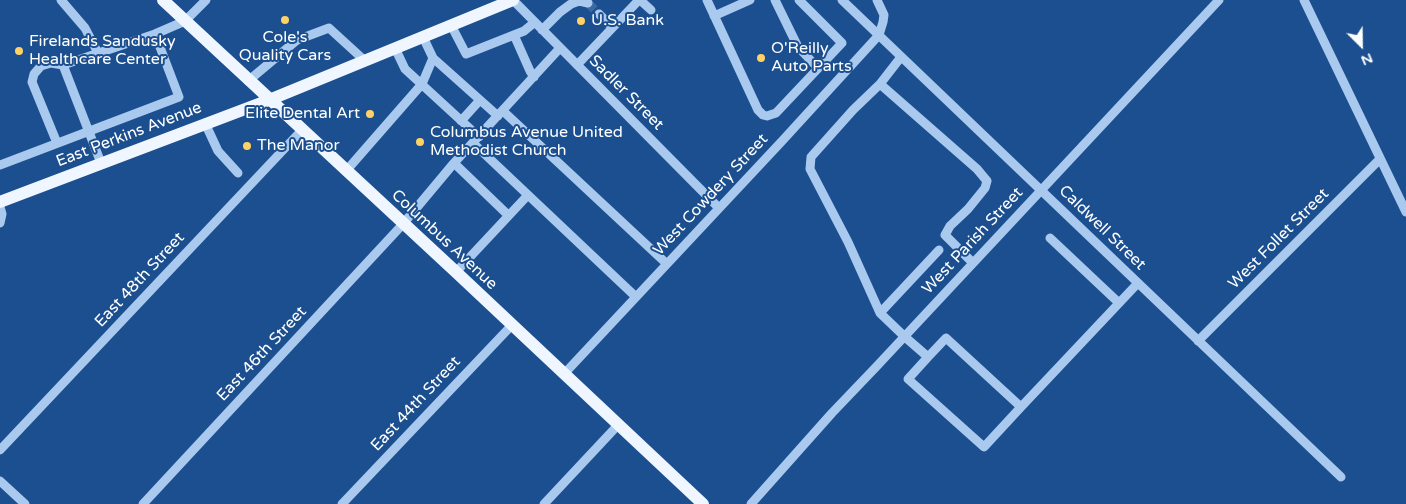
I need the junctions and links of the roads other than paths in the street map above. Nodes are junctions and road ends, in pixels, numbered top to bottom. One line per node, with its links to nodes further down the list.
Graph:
1 (61, 0): 30 (street)
2 (163, 0): 19 (main road, Columbus Avenue)
3 (206, 0): 19 (street)
4 (513, 0): 15 (main road, East Perkins Avenue); 20 (street, Sadler Street)
5 (639, 0): 16 (street); 22 (street)
6 (707, 0): 18 (street)
7 (750, 0): 18 (street)
8 (775, 0): 36 (street)
9 (799, 0): 36 (street)
10 (842, 0): 26 (street, Caldwell Street)
11 (876, 0): 26 (street)
12 (1219, 0): 56 (street, West Parish Street)
13 (1304, 0): 50 (street)
14 (588, 3): 23 (street)
15 (490, 4): 21 (main road, East Perkins Avenue)
16 (651, 10)
17 (599, 14): 22 (street)
18 (714, 16): 36 (street)
19 (185, 21): 24 (street); 38 (main road, Columbus Avenue)
20 (535, 22): 23 (street, Sadler Street); 25 (street)
21 (451, 25): 25 (street); 27 (main road, East Perkins Avenue)
22 (612, 27): 35 (street)
23 (542, 30): 29 (street, Sadler Street)
24 (154, 34): 30 (street); 46 (street)
25 (514, 34): 37 (street)
26 (879, 35): 31 (street, Caldwell Street); 60 (street, West Cowdery Street)
27 (423, 36): 28 (main road, East Perkins Avenue); 32 (street)
28 (395, 48): 33 (main road, East Perkins Avenue); 39 (street)
29 (560, 48): 35 (street, Sadler Street); 37 (street, East 46th Street)
30 (98, 53): 34 (street)
31 (901, 57): 40 (street); 56 (street, Caldwell Street)
32 (433, 58): 39 (street); 42 (street)
33 (364, 60): 38 (street); 41 (main road, East Perkins Avenue)
34 (63, 65): 46 (street); 49 (street)
35 (577, 65): 60 (street, Sadler Street)
36 (818, 68)
37 (534, 77): 43 (street, East 46th Street)
38 (248, 81): 41 (main road, Columbus Avenue)
39 (422, 84): 44 (street); 54 (street)
40 (880, 84): 68 (street); 73 (street)
41 (269, 100): 45 (main road, East Perkins Avenue); 47 (main road, Columbus Avenue)
42 (480, 100): 43 (street); 44 (street)
43 (500, 113): 48 (street, East 46th Street); 67 (street)
44 (461, 121): 48 (street)
45 (205, 123): 51 (main road, East Perkins Avenue); 55 (street)
46 (89, 130): 49 (street); 51 (street)
47 (302, 130): 54 (main road, Columbus Avenue); 81 (street, East 48th Street)
48 (476, 140): 52 (street, East 46th Street); 57 (street)
49 (57, 143): 53 (street)
50 (1380, 159): 61 (street); 76 (street, West Follet Street)
51 (101, 163): 58 (main road, East Perkins Avenue)
52 (454, 163): 62 (street); 64 (street, East 46th Street)
53 (0, 165)
54 (346, 171): 64 (main road, Columbus Avenue)
55 (238, 173)
56 (1041, 191): 68 (street, West Parish Street); 70 (street, Caldwell Street)
57 (528, 195): 62 (street); 71 (street)
58 (0, 202)
59 (0, 206): 63 (street)
60 (719, 208): 67 (street, West Cowdery Street)
61 (1406, 212)
62 (508, 215): 69 (street)
63 (0, 223)
64 (403, 224): 69 (main road, Columbus Avenue); 85 (street, East 46th Street)
65 (1050, 238): 72 (street)
66 (939, 250): 73 (street)
67 (667, 264): 71 (street, West Cowdery Street)
68 (973, 264): 75 (street, West Parish Street)
69 (456, 272): 74 (main road, Columbus Avenue)
70 (1138, 282): 72 (street); 76 (street, Caldwell Street)
71 (636, 297): 78 (street, West Cowdery Street)
72 (1119, 303): 79 (street)
73 (880, 313): 75 (street)
74 (512, 325): 78 (main road, Columbus Avenue); 86 (street, East 44th Street)
75 (904, 337): 77 (street); 89 (street, West Parish Street)
76 (1198, 340): 82 (street, Caldwell Street)
77 (928, 358): 79 (street); 79 (street)
78 (564, 374): 80 (main road, Columbus Avenue)
79 (1021, 407)
80 (618, 425): 87 (street); 88 (main road, Columbus Avenue)
81 (0, 450)
82 (1342, 477)
83 (0, 481): 84 (street)
84 (25, 504)
85 (143, 504)
86 (342, 504)
87 (544, 504)
88 (703, 504)
89 (751, 504)

